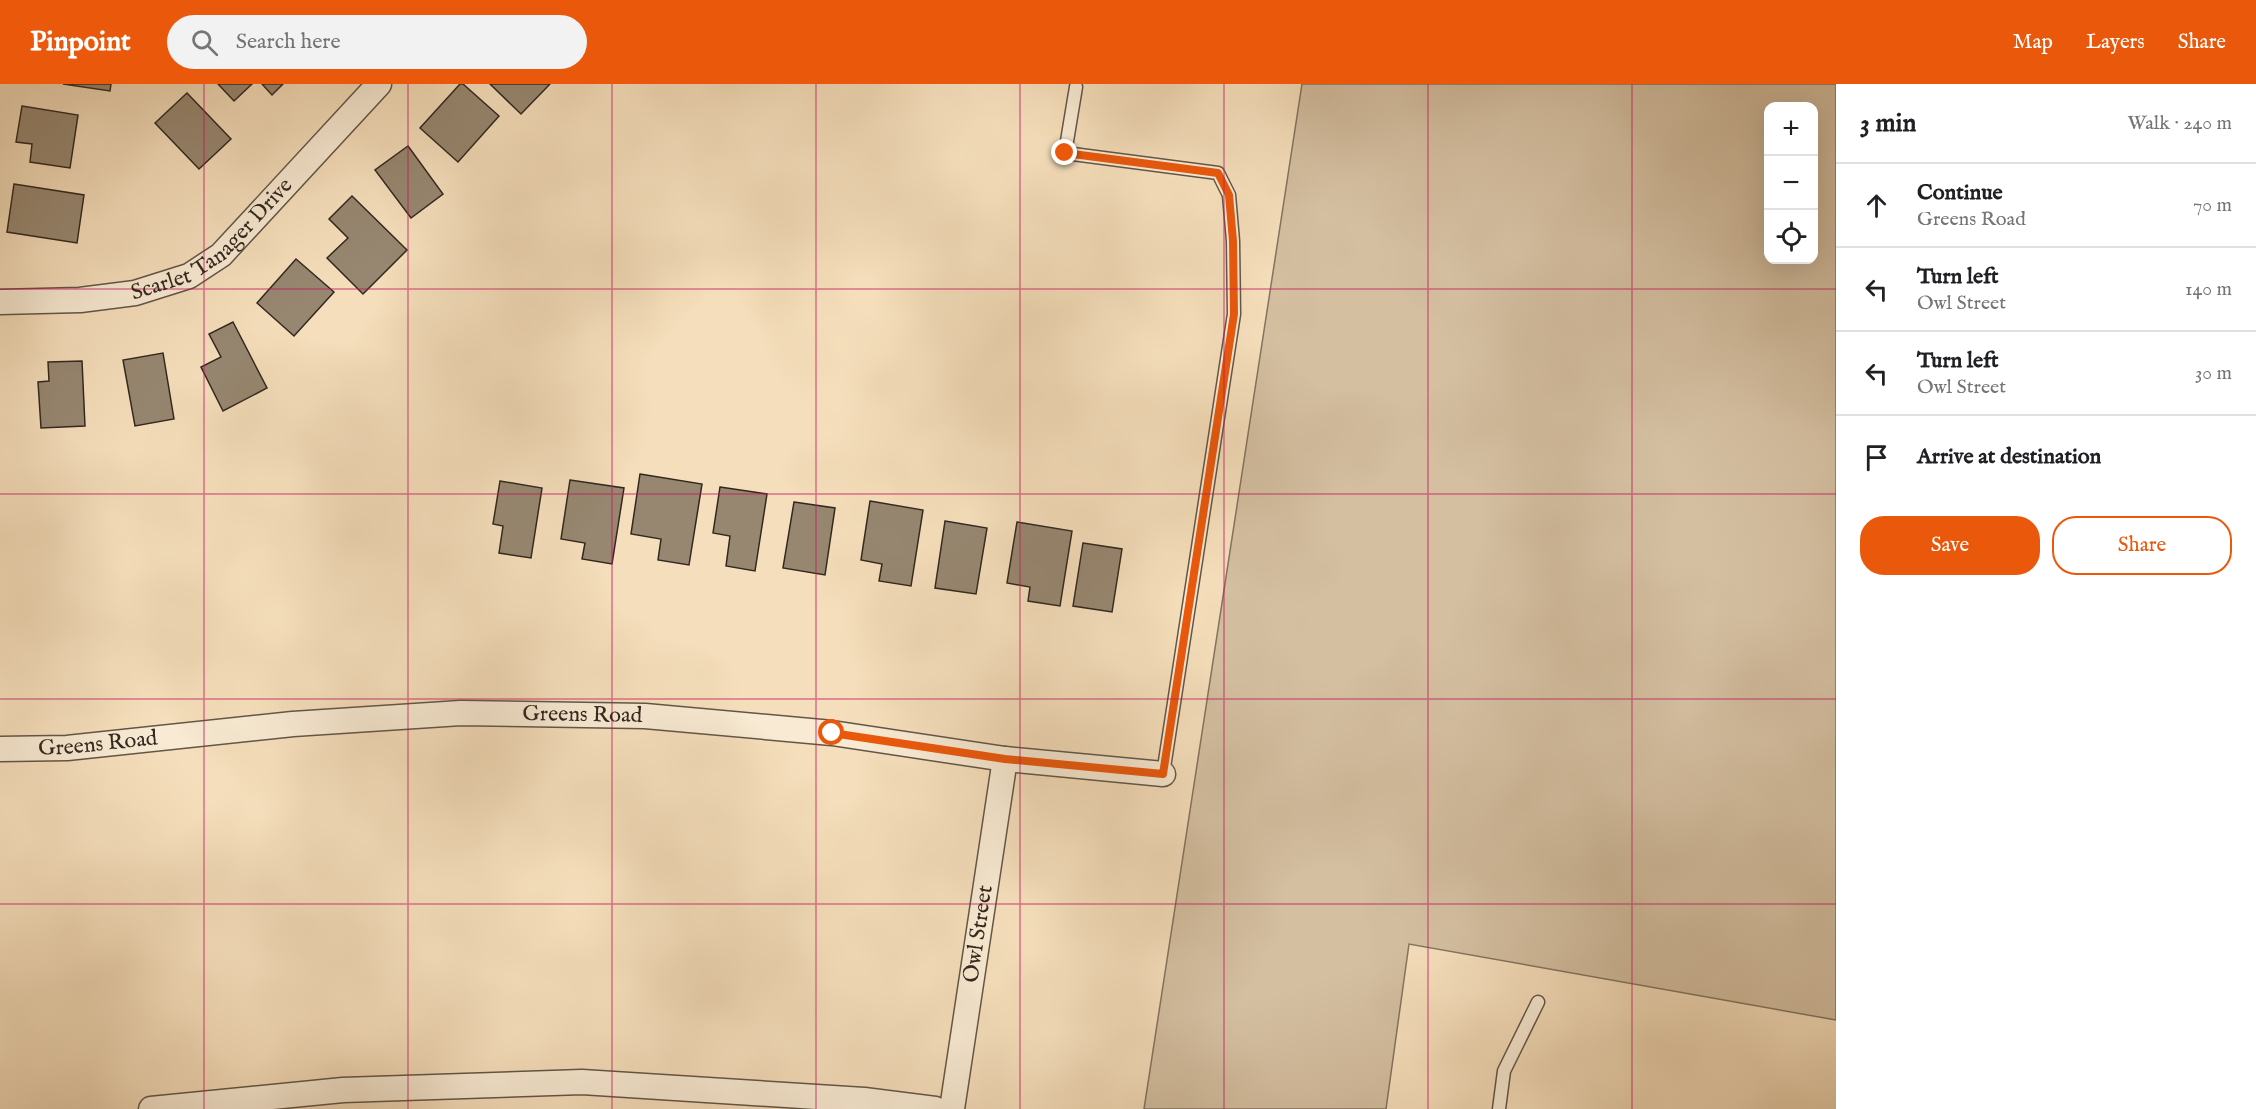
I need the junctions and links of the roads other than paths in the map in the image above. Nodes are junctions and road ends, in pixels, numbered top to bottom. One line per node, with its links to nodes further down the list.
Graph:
1 (379, 84): 3 (street, Scarlet Tanager Drive)
2 (1076, 87): 6 (lane)
3 (0, 302)
4 (0, 749): 5 (street, Greens Road)
5 (1005, 759): 6 (street, Greens Road); 12 (street, Owl Street)
6 (1163, 774)
7 (1538, 1002): 13 (lane)
8 (341, 1100): 9 (street); 10 (street)
9 (723, 1100): 11 (street)
10 (152, 1109)
11 (935, 1109)
12 (952, 1109)
13 (1499, 1109)

